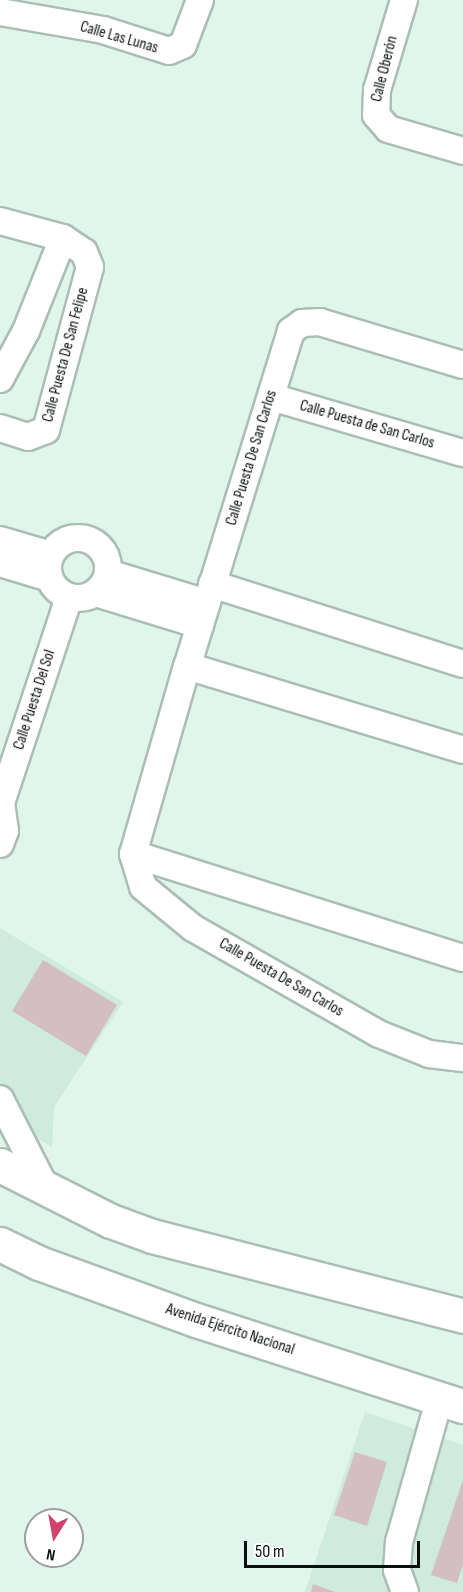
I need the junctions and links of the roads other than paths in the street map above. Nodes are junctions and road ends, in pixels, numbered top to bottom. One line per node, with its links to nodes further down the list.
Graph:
1 (200, 0): 3 (street, Calle Las Lunas)
2 (404, 0): 4 (street, Calle Oberón)
3 (8, 9)
4 (463, 151)
5 (0, 221): 6 (street, Calle Puesta De San Felipe)
6 (63, 238): 8 (street); 10 (street, Calle Puesta De San Felipe)
7 (463, 365): 9 (street, Calle Puesta De San Carlos)
8 (0, 379)
9 (271, 397): 11 (street, Calle Puesta de San Carlos); 17 (street, Calle Puesta De San Carlos)
10 (0, 428)
11 (463, 453)
12 (0, 540): 14 (street)
13 (0, 563): 14 (street)
14 (50, 566): 15 (street); 16 (street)
15 (102, 583): 16 (street); 17 (street)
16 (69, 597): 21 (street, Calle Puesta Del Sol)
17 (206, 604): 18 (street); 19 (street, Calle Puesta De San Carlos)
18 (463, 664)
19 (187, 666): 20 (street); 23 (street, Calle Puesta De San Carlos)
20 (463, 750)
21 (1, 803): 22 (street, Calle Puesta Del Sol)
22 (0, 844)
23 (133, 854): 24 (street); 25 (street, Calle Puesta De San Carlos)
24 (463, 958)
25 (463, 1058)
26 (0, 1099): 28 (street)
27 (0, 1165): 28 (main road)
28 (46, 1189): 30 (main road)
29 (0, 1244): 31 (main road, Avenida Ejército Nacional)
30 (463, 1316)
31 (452, 1402): 32 (street)
32 (399, 1587)

